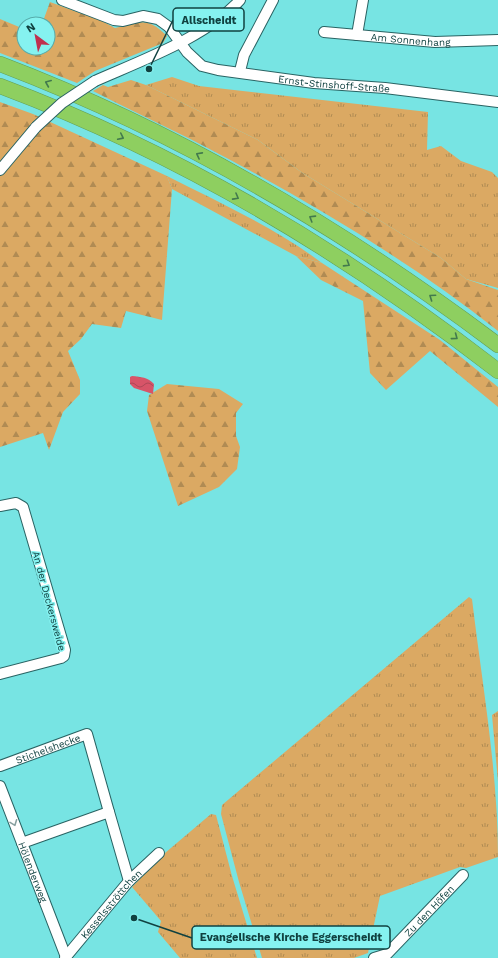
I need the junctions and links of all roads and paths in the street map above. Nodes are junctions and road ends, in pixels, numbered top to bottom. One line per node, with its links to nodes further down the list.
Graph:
1 (62, 0): 8 (street, Ernst-Stinshoff-Straße)
2 (240, 0): 8 (street)
3 (273, 0): 10 (street)
4 (364, 0): 6 (street)
5 (324, 32): 6 (street, Am Sonnenhang)
6 (357, 35): 7 (street, Am Sonnenhang)
7 (498, 40)
8 (181, 42): 10 (street, Ernst-Stinshoff-Straße); 13 (street, bridge)
9 (0, 64): 14 (highway, one-way to 9)
10 (240, 71): 12 (street, Ernst-Stinshoff-Straße)
11 (0, 86): 15 (highway, one-way to 15)
12 (498, 102)
13 (0, 170)
14 (498, 345)
15 (498, 371)
16 (0, 506): 17 (street, An der Deckersweide)
17 (0, 674)
18 (0, 766): 20 (street, Stichelshecke)
19 (0, 786): 21 (street, Hölenderweg, one-way to 21)
20 (109, 812): 21 (street); 24 (street, Stichelshecke)
21 (22, 843): 25 (street, Hölenderweg)
22 (159, 853): 24 (street, Kesselsströttchen)
23 (463, 874): 26 (street, Zu den Höfen)
24 (129, 881): 25 (street, Kesselsströttchen)
25 (65, 958)
26 (374, 958)

